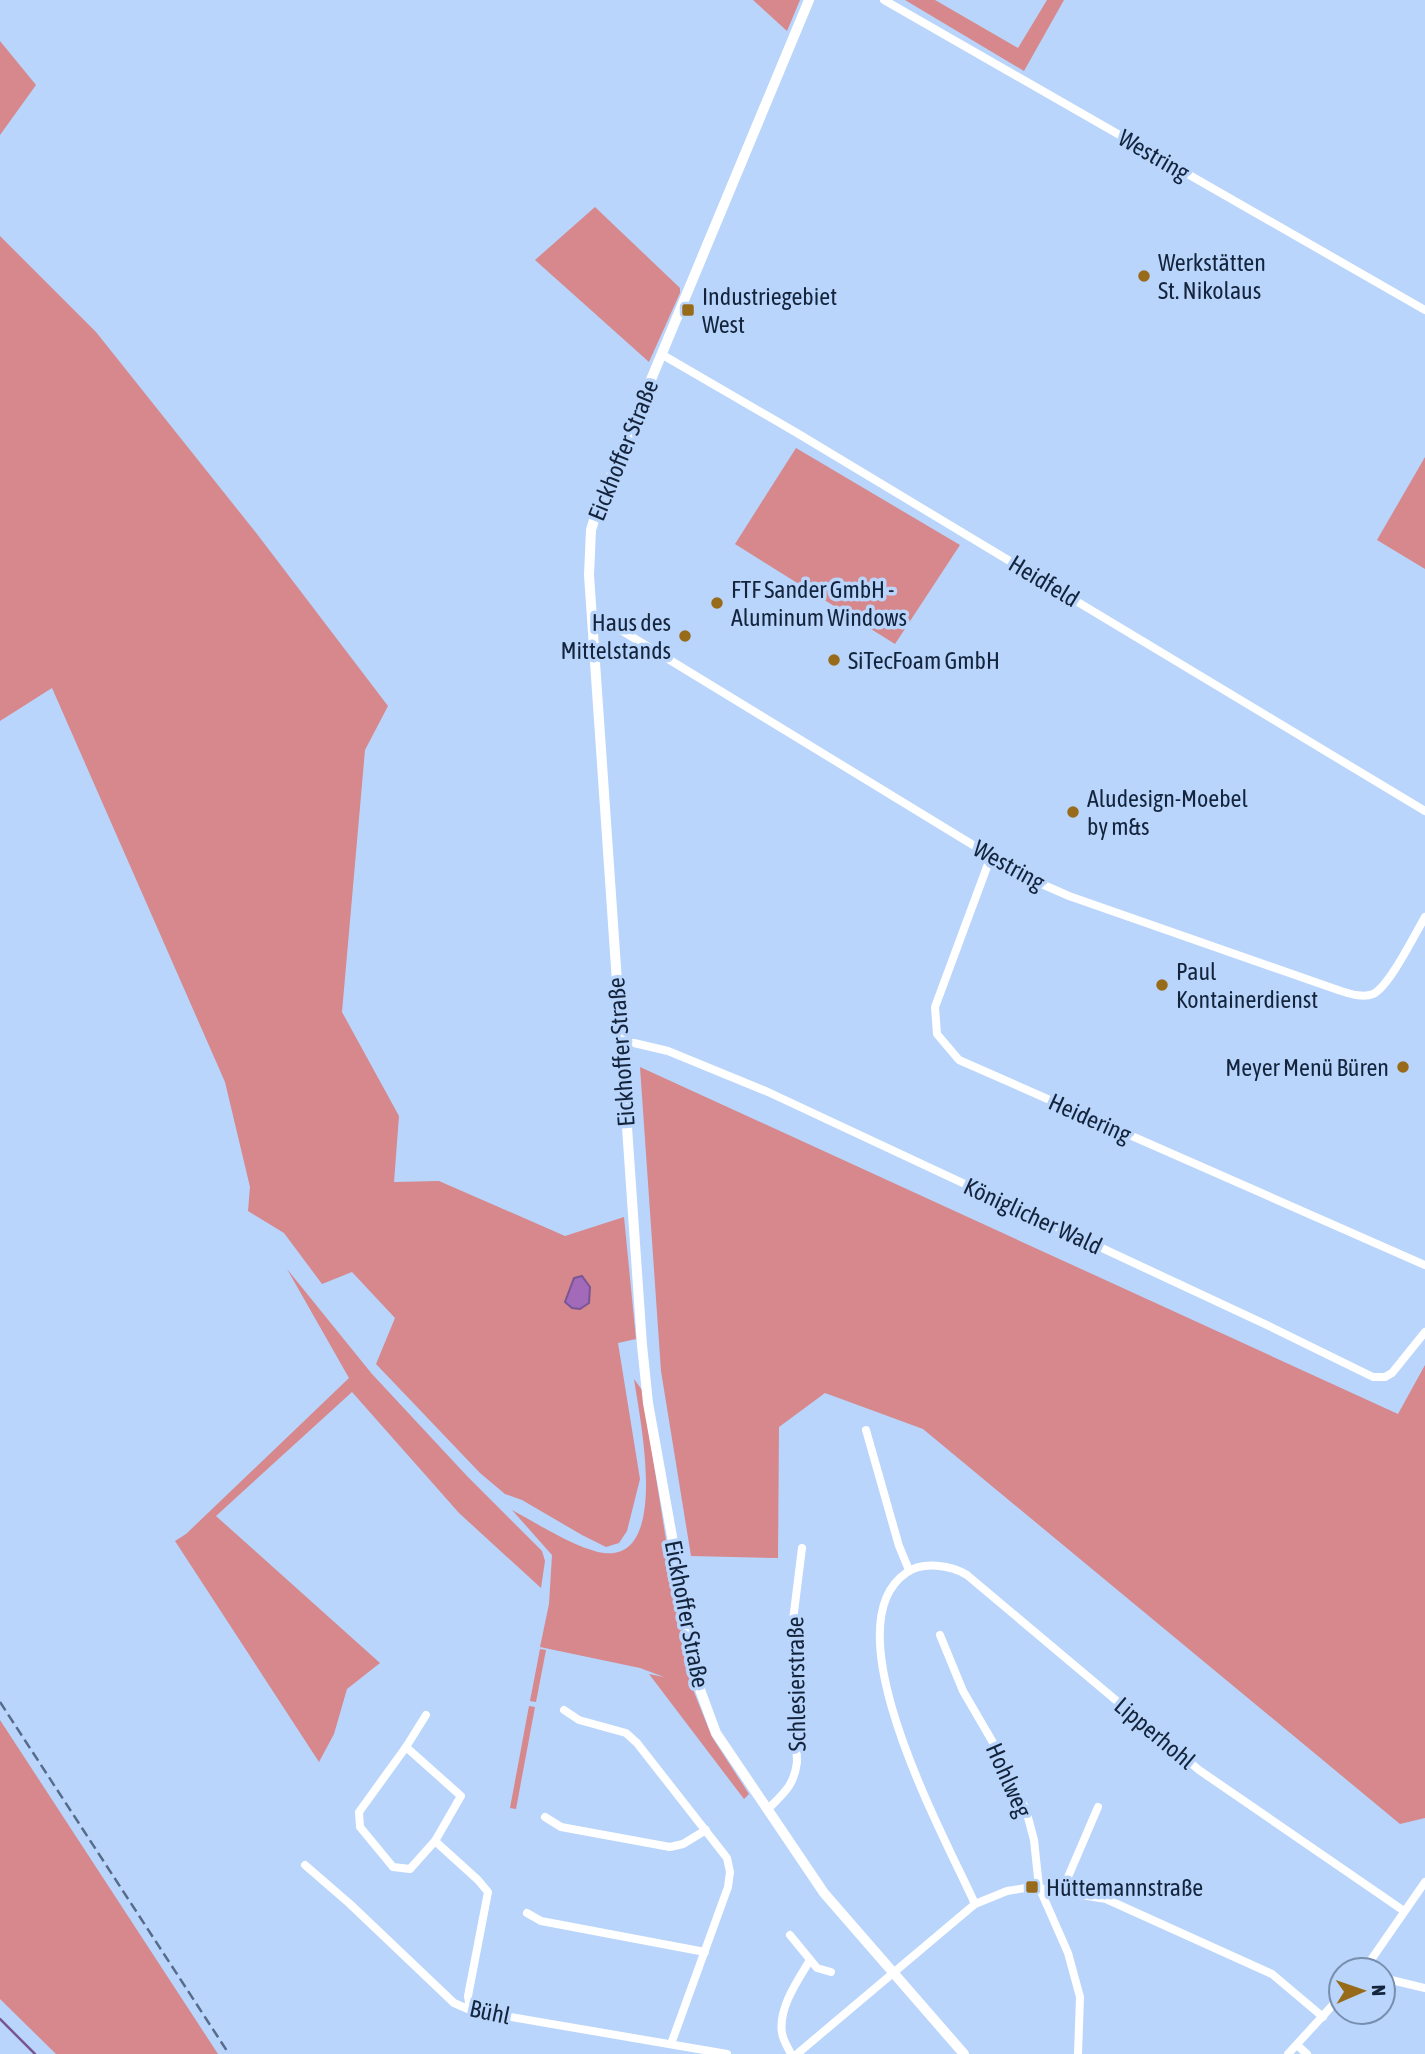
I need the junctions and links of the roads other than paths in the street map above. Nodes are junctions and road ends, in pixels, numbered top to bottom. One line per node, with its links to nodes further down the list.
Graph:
1 (808, 0): 4 (main road, Eickhoffer Straße)
2 (884, 0): 3 (street, Westring)
3 (1425, 310)
4 (661, 354): 5 (main road, Eickhoffer Straße); 6 (street, Heidfeld)
5 (593, 628): 7 (street, Westring); 9 (main road, Eickhoffer Straße)
6 (1425, 811)
7 (991, 856): 8 (street, Westring); 10 (street, Heidering)
8 (1425, 917)
9 (621, 1042): 11 (street, Königlicher Wald); 20 (main road, Eickhoffer Straße)
10 (1425, 1265)
11 (1425, 1332)
12 (866, 1430): 14 (street)
13 (802, 1548): 20 (street, Schlesierstraße)
14 (909, 1570): 28 (street); 29 (street, Lipperhohl)
15 (940, 1635): 26 (street, Hohlweg)
16 (564, 1710): 22 (street)
17 (426, 1715): 18 (street)
18 (406, 1747): 23 (street); 23 (street)
19 (1098, 1807): 27 (street)
20 (767, 1810): 36 (main road, Eickhoffer Straße)
21 (545, 1817): 22 (street)
22 (706, 1830): 32 (street)
23 (435, 1841): 39 (street)
24 (304, 1865): 39 (street, Bühl)
25 (1425, 1882): 29 (street)
26 (1039, 1887): 27 (street); 28 (street); 48 (street, Hohlweg)
27 (1062, 1891): 41 (street)
28 (975, 1904): 36 (street)
29 (1404, 1911): 33 (street)
30 (527, 1913): 32 (street)
31 (790, 1935): 34 (street)
32 (705, 1952): 42 (street)
33 (1373, 1956)
34 (810, 1960): 35 (street); 45 (street)
35 (831, 1972)
36 (893, 1973): 46 (street); 47 (main road, Eickhoffer Straße)
37 (1397, 1981): 38 (street)
38 (1425, 1988)
39 (470, 2010): 42 (street, Bühl)
40 (1327, 2012): 41 (street)
41 (1323, 2017): 43 (street)
42 (671, 2044): 44 (street, Bühl)
43 (1297, 2045): 49 (street); 50 (street)
44 (727, 2054)
45 (791, 2054)
46 (797, 2054)
47 (964, 2054)
48 (1078, 2054)
49 (1288, 2054)
50 (1307, 2054)

